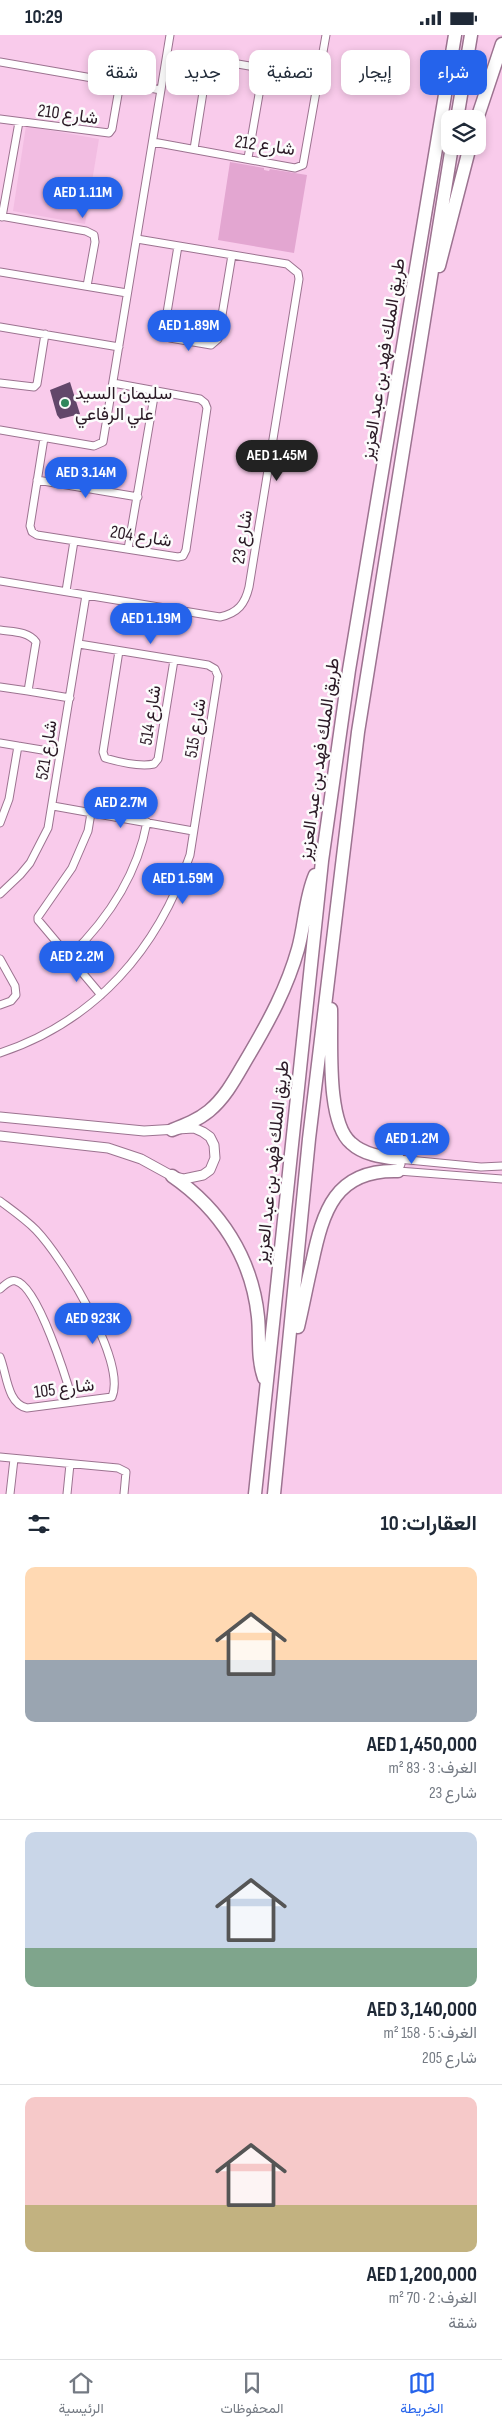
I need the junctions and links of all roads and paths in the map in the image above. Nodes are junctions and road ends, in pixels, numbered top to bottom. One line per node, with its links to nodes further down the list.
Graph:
1 (170, 35): 12 (street)
2 (326, 35): 23 (street, شارع 212)
3 (447, 35): 7 (highway)
4 (455, 35): 8 (highway, طريق الملك فهد بن عبد العزيز)
5 (471, 35): 15 (highway)
6 (502, 45): 16 (highway)
7 (447, 50)
8 (452, 50)
9 (0, 63): 10 (street)
10 (88, 78)
11 (156, 89): 12 (street)
12 (161, 90): 19 (street)
13 (118, 95): 18 (street, شارع 210)
14 (444, 95): 64 (highway, طريق الملك فهد بن عبد العزيز)
15 (458, 110)
16 (481, 110)
17 (0, 119): 18 (street, شارع 210)
18 (18, 122): 24 (street)
19 (153, 143): 20 (street, شارع 212); 25 (street)
20 (194, 149): 23 (street, شارع 212); 23 (street)
21 (451, 155): 31 (highway, طريق الملك فهد بن عبد العزيز)
22 (468, 155): 31 (highway)
23 (248, 159)
24 (1, 216): 29 (street)
25 (137, 239): 26 (street, شارع 23); 30 (street)
26 (178, 246): 27 (street, شارع 23); 27 (street)
27 (232, 255): 46 (street, شارع 23)
28 (0, 272): 29 (street)
29 (87, 286): 30 (street)
30 (127, 293): 34 (street)
31 (428, 302): 68 (highway, طريق الملك فهد بن عبد العزيز)
32 (0, 327): 33 (street)
33 (45, 334): 34 (street); 35 (street)
34 (119, 347): 36 (street)
35 (0, 383)
36 (113, 383): 37 (street, شارع 204); 39 (street)
37 (155, 391): 41 (street); 43 (street, شارع 204)
38 (0, 430): 39 (street)
39 (44, 438): 40 (street, شارع 204)
40 (38, 480): 41 (street); 42 (street, شارع 204)
41 (138, 497): 43 (street)
42 (74, 541): 43 (street, شارع 204); 45 (street)
43 (128, 549)
44 (0, 581): 45 (street, شارع 23)
45 (66, 591): 46 (street, شارع 23)
46 (86, 595): 48 (street, شارع 521)
47 (0, 630): 52 (street)
48 (79, 644): 49 (street, شارع 515); 53 (street, شارع 521)
49 (119, 651): 50 (street, شارع 515); 50 (street, شارع 514)
50 (174, 661): 63 (street, شارع 515)
51 (0, 687): 52 (street)
52 (28, 691): 53 (street)
53 (70, 698): 56 (street, شارع 521)
54 (0, 743): 55 (street)
55 (18, 746): 56 (street); 58 (street)
56 (60, 753): 59 (street, شارع 521)
57 (0, 797): 58 (street)
58 (10, 799): 62 (street)
59 (53, 806): 60 (street); 65 (street, شارع 521)
60 (91, 813): 61 (street); 66 (street)
61 (147, 822): 63 (street); 66 (street)
62 (0, 823)
63 (193, 831): 69 (street, شارع 515)
64 (322, 861): 73 (highway); 84 (highway, طريق الملك فهد بن عبد العزيز)
65 (0, 893)
66 (70, 957): 69 (street)
67 (0, 959): 70 (street)
68 (329, 966): 75 (highway); 85 (highway, طريق الملك فهد بن عبد العزيز)
69 (101, 995): 71 (street, شارع 515)
70 (0, 1005)
71 (0, 1053)
72 (0, 1117): 73 (main road)
73 (172, 1130): 78 (main road)
74 (0, 1136): 78 (main road)
75 (398, 1165): 76 (street); 79 (street); 85 (highway)
76 (470, 1166): 77 (street); 79 (street)
77 (502, 1166)
78 (172, 1176): 84 (highway)
79 (470, 1178): 80 (street)
80 (502, 1179)
81 (0, 1201): 86 (street, شارع 105)
82 (0, 1289): 86 (street)
83 (0, 1357): 86 (street, شارع 105)
84 (267, 1385): 93 (highway, طريق الملك فهد بن عبد العزيز)
85 (285, 1388): 94 (highway, طريق الملك فهد بن عبد العزيز)
86 (73, 1402)
87 (0, 1457): 88 (street)
88 (14, 1459): 89 (street); 90 (street)
89 (70, 1464): 91 (street); 92 (street)
90 (10, 1494)
91 (66, 1494)
92 (124, 1494)
93 (255, 1494)
94 (274, 1494)

